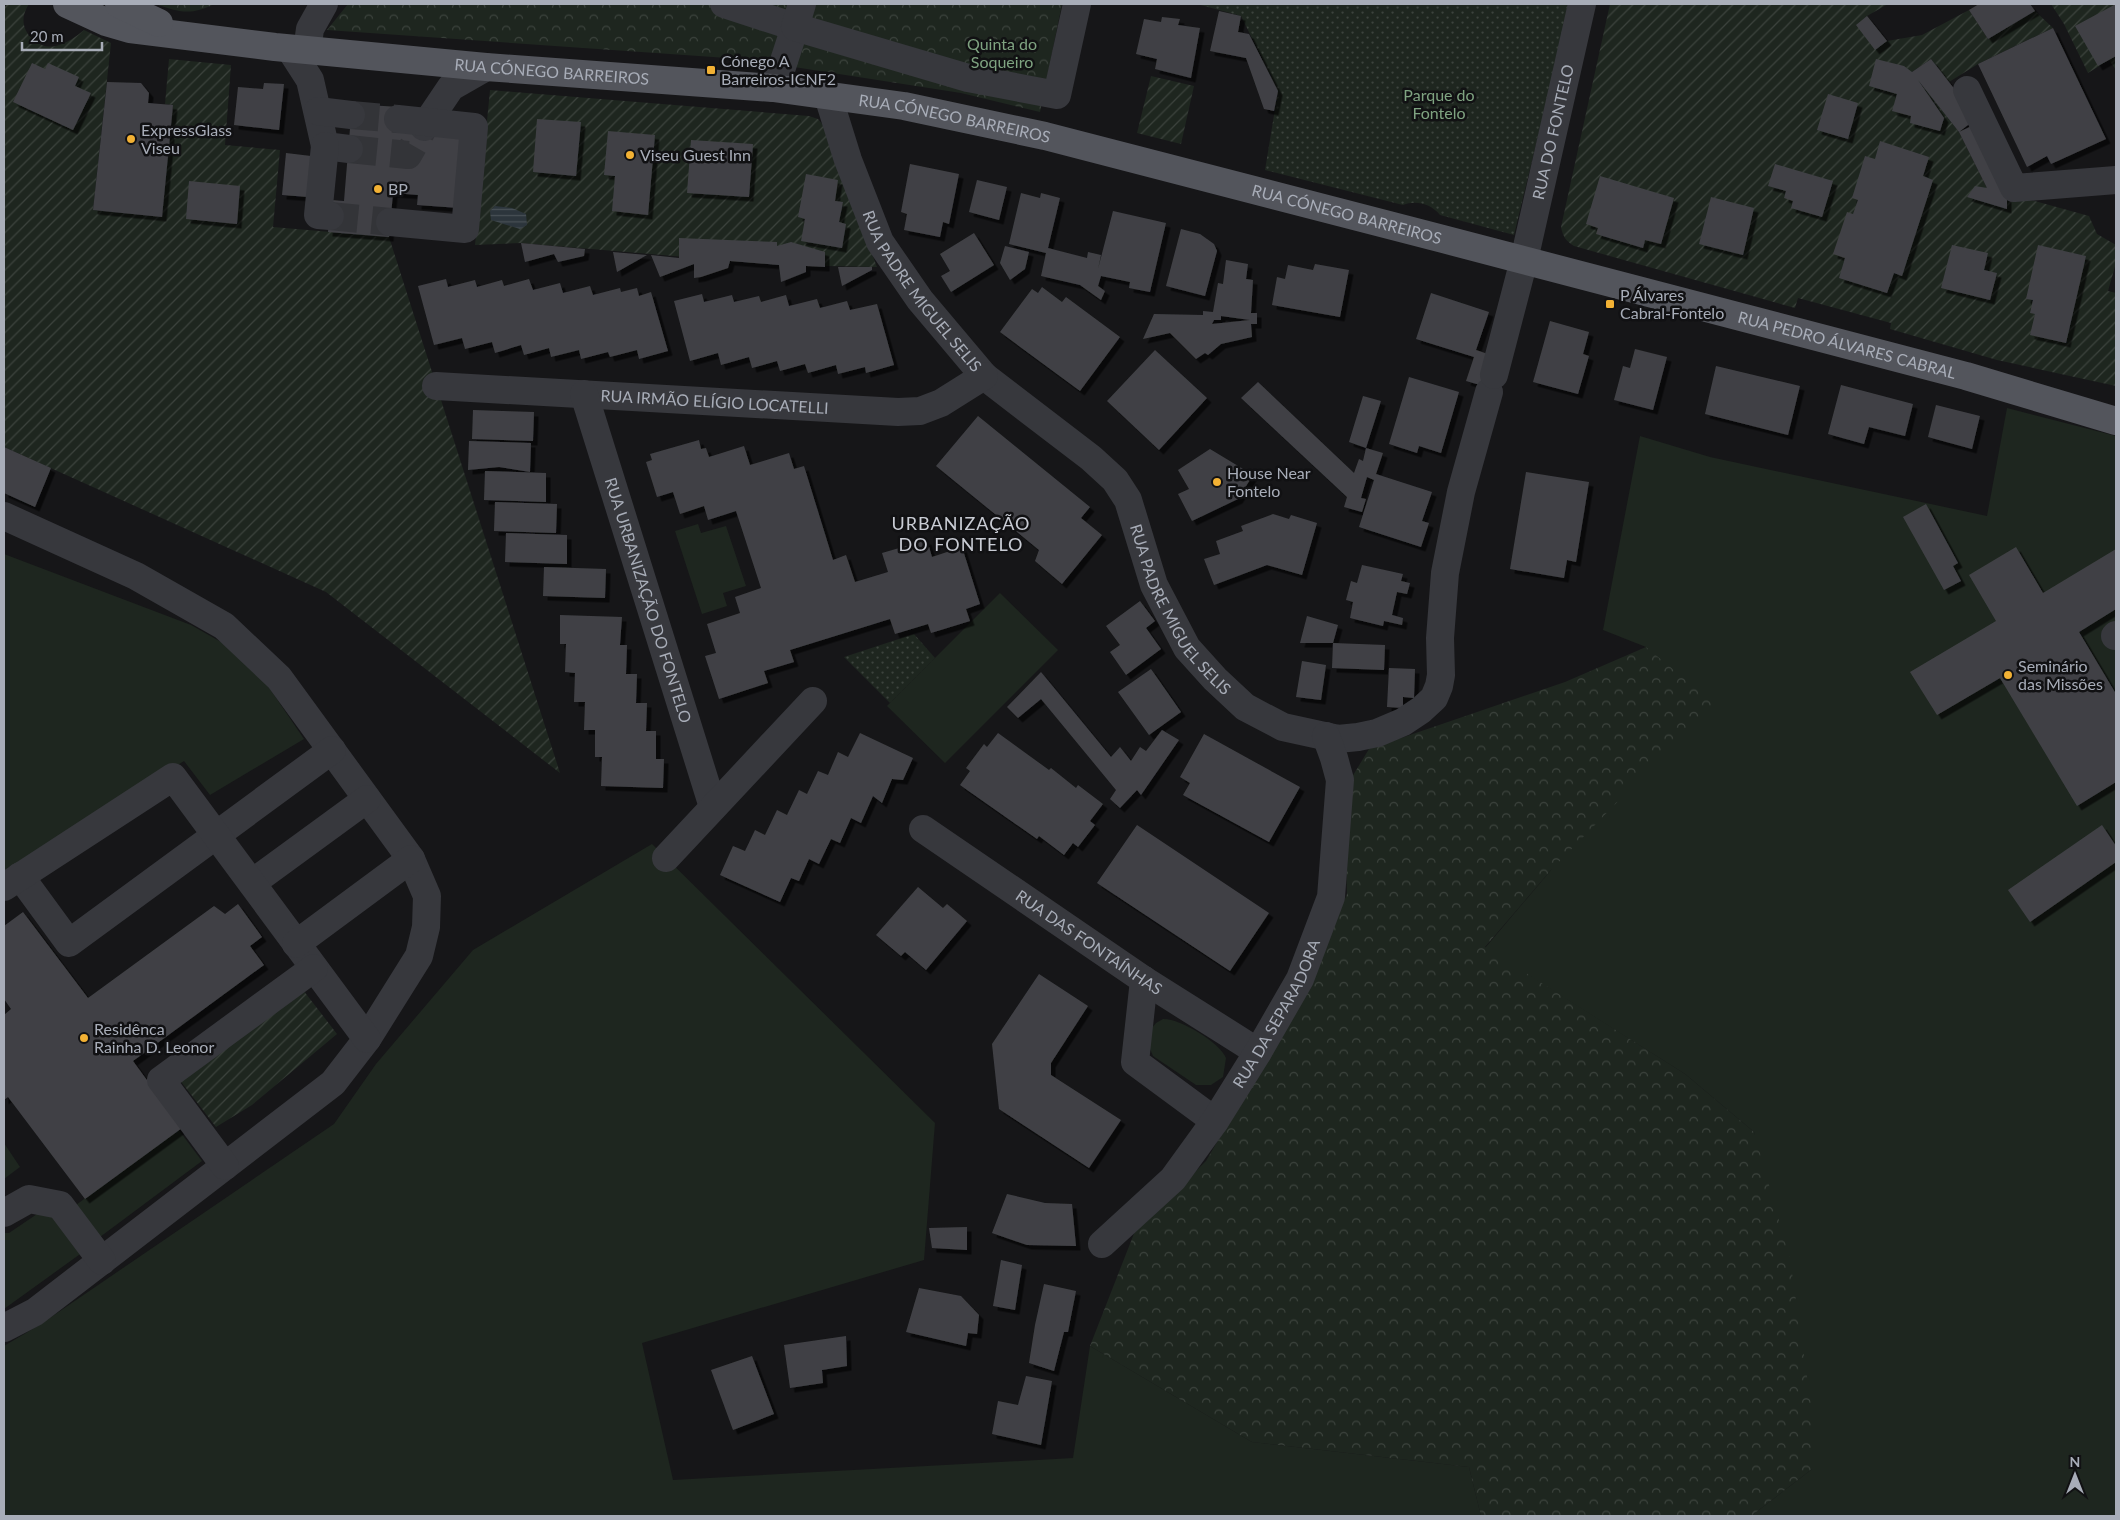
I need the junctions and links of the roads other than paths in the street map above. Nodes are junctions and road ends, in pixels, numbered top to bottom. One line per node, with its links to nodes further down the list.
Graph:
1 (67, 4): 8 (main road, RUA CÓNEGO BARREIROS)
2 (119, 4): 8 (main road, RUA CÓNEGO BARREIROS)
3 (324, 4): 9 (street)
4 (724, 4): 7 (street)
5 (1077, 4): 7 (street)
6 (1582, 4): 21 (street, RUA DO FONTELO)
7 (798, 15): 11 (street)
8 (191, 36): 9 (main road, RUA CÓNEGO BARREIROS)
9 (298, 50): 10 (main road, RUA CÓNEGO BARREIROS); 14 (street)
10 (486, 67): 11 (main road, RUA CÓNEGO BARREIROS); 17 (street)
11 (772, 88): 13 (main road, RUA CÓNEGO BARREIROS)
12 (1968, 90): 18 (street)
13 (828, 96): 21 (main road, RUA CÓNEGO BARREIROS); 22 (street, RUA PADRE MIGUEL SELIS)
14 (318, 112): 15 (street); 19 (street)
15 (351, 115)
16 (398, 120): 17 (street)
17 (425, 125): 20 (street)
18 (2116, 180)
19 (330, 216)
20 (390, 222)
21 (1524, 260): 23 (main road, RUA PEDRO ÁLVARES CABRAL); 30 (street, RUA PADRE MIGUEL SELIS)
22 (984, 376): 25 (street, RUA IRMÃO ELÍGIO LOCATELLI); 30 (street, RUA PADRE MIGUEL SELIS)
23 (1966, 376): 26 (main road, RUA PEDRO ÁLVARES CABRAL); 27 (main road, RUA PEDRO ÁLVARES CABRAL)
24 (436, 386): 25 (street, RUA IRMÃO ELÍGIO LOCATELLI)
25 (584, 394): 33 (street, RUA URBANIZAÇÃO DO FONTELO)
26 (2116, 406)
27 (2116, 421)
28 (4, 516): 31 (street)
29 (813, 701): 33 (street)
30 (1326, 736): 44 (street, RUA DA SEPARADORA)
31 (332, 750): 32 (street); 35 (street)
32 (367, 798): 37 (street); 39 (street)
33 (713, 807): 36 (street)
34 (923, 829): 42 (street, RUA DAS FONTAÍNHAS)
35 (216, 835): 38 (street); 38 (street); 39 (street)
36 (666, 858)
37 (411, 859): 40 (street); 43 (street)
38 (12, 882)
39 (252, 884): 40 (street)
40 (296, 944): 41 (street)
41 (314, 968): 43 (street); 46 (street)
42 (1144, 980): 44 (street, RUA DAS FONTAÍNHAS); 45 (street)
43 (367, 1039): 46 (street)
44 (1258, 1052): 45 (street, RUA DA SEPARADORA)
45 (1215, 1121): 48 (street, RUA DA SEPARADORA)
46 (225, 1166): 49 (street)
47 (4, 1213): 49 (street)
48 (1102, 1244)
49 (102, 1261): 50 (street)
50 (4, 1328)

